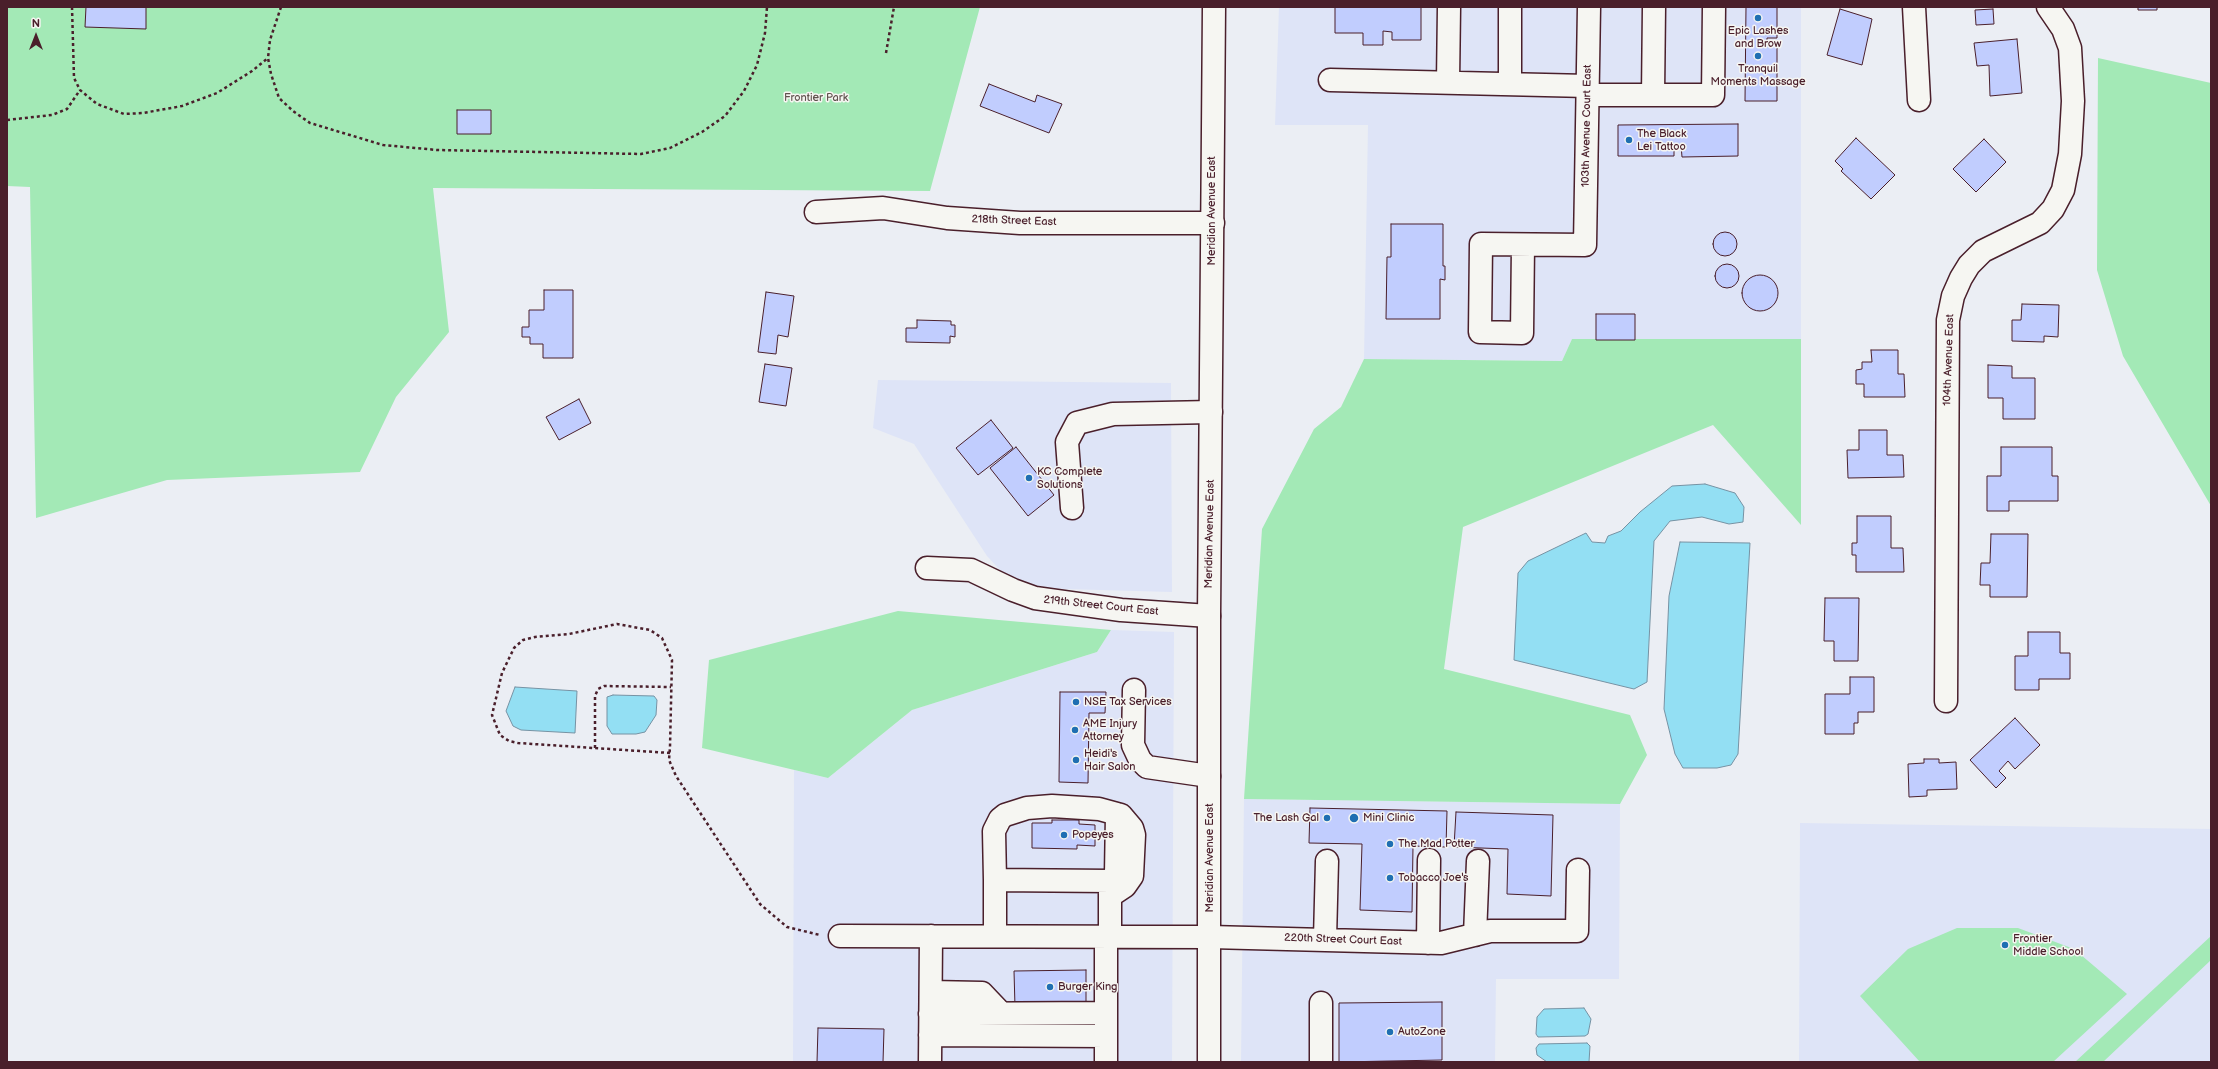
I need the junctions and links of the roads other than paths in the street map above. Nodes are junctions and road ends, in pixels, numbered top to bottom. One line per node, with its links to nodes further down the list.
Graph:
1 (1214, 7): 16 (street, Meridian Avenue East)
2 (1449, 7): 10 (street)
3 (1510, 7): 11 (street)
4 (1589, 7): 12 (street, 103th Avenue Court East)
5 (1654, 7): 13 (street)
6 (1714, 7): 13 (street)
7 (1914, 7): 14 (street)
8 (2048, 7): 23 (street, 104th Avenue East)
9 (1330, 80): 10 (street)
10 (1448, 82): 11 (street)
11 (1510, 84): 12 (street)
12 (1588, 90): 13 (street); 17 (street, 103th Avenue Court East)
13 (1653, 95)
14 (1919, 100)
15 (816, 212): 16 (street, 218th Street East)
16 (1213, 223): 18 (street, Meridian Avenue East)
17 (1523, 245)
18 (1211, 412): 19 (street); 21 (street, Meridian Avenue East)
19 (1072, 508)
20 (927, 568): 21 (street, 219th Street Court East)
21 (1209, 616): 24 (street, Meridian Avenue East)
22 (1134, 690): 24 (street)
23 (1946, 701)
24 (1210, 776): 36 (street, Meridian Avenue East)
25 (1429, 860): 38 (street)
26 (1327, 861): 37 (street)
27 (1478, 861): 31 (street)
28 (1578, 870): 31 (street, 220th Street Court East)
29 (995, 880): 30 (street); 30 (street); 34 (street)
30 (1110, 888): 35 (street)
31 (1475, 935): 38 (street, 220th Street Court East)
32 (840, 936): 33 (street, 220th Street Court East)
33 (931, 936): 34 (street, 220th Street Court East); 39 (street)
34 (995, 936): 35 (street, 220th Street Court East)
35 (1108, 936): 36 (street, 220th Street Court East); 41 (street)
36 (1210, 937): 37 (street, 220th Street Court East); 46 (street, Meridian Avenue East)
37 (1325, 939): 38 (street, 220th Street Court East)
38 (1428, 943)
39 (931, 1003): 41 (street); 42 (street)
40 (1321, 1003): 47 (street)
41 (1106, 1013): 43 (street)
42 (930, 1035): 43 (street); 44 (street)
43 (1106, 1036): 45 (street)
44 (930, 1062)
45 (1106, 1062)
46 (1209, 1062)
47 (1321, 1062)

